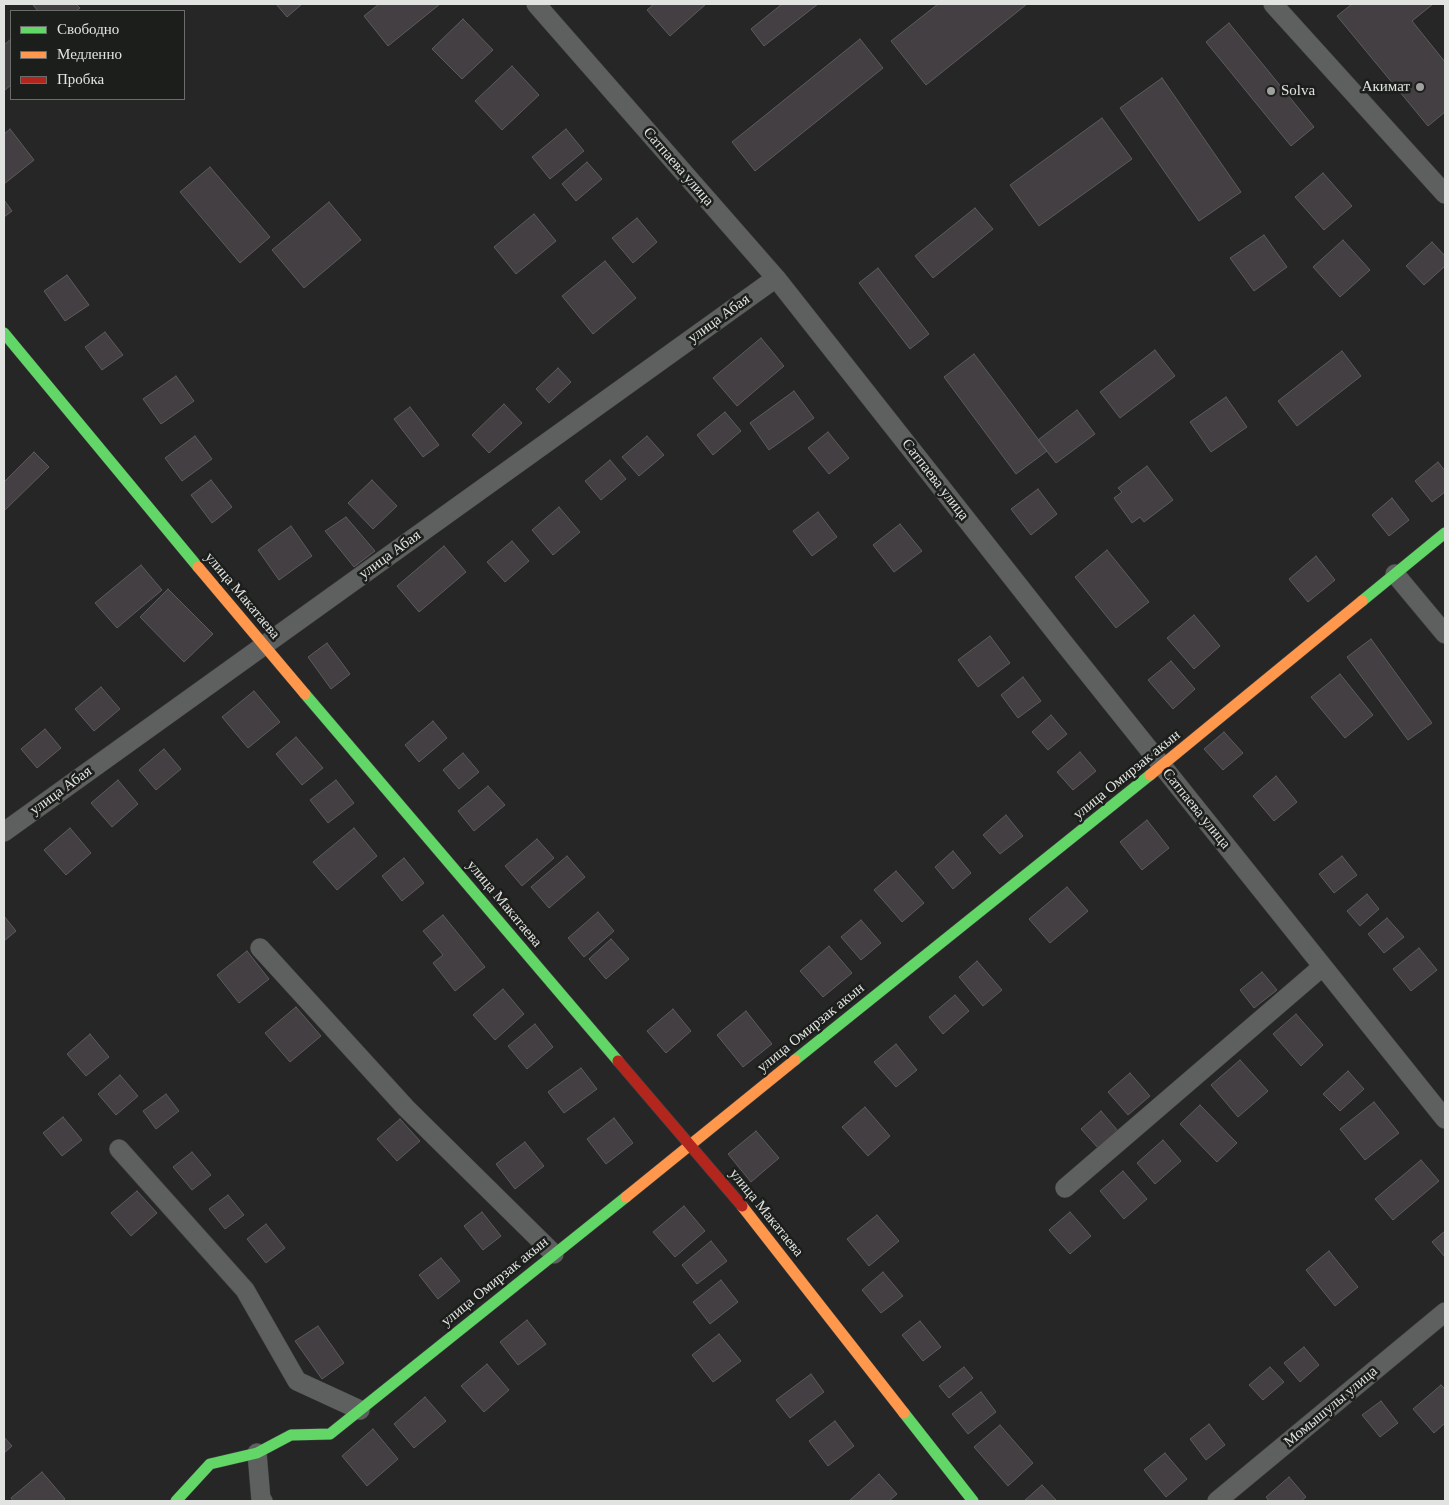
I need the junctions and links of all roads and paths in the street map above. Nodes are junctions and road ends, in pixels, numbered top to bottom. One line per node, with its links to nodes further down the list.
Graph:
1 (536, 4): 4 (street, Сатпаева улица)
2 (1273, 4): 3 (street)
3 (1445, 194)
4 (776, 278): 9 (street, улица Абая); 10 (street, Сатпаева улица)
5 (4, 333): 9 (street, улица Макатаева)
6 (1445, 533): 7 (street, улица Омирзак акын)
7 (1395, 574): 8 (street); 10 (street, улица Омирзак акын)
8 (1445, 634)
9 (264, 646): 11 (street, улица Абая); 15 (street, улица Макатаева)
10 (1162, 766): 13 (street, Сатпаева улица); 15 (street, улица Омирзак акын)
11 (4, 832)
12 (260, 948): 18 (street)
13 (1322, 966): 14 (street, Сатпаева улица); 17 (street)
14 (1445, 1119)
15 (690, 1145): 18 (street, улица Омирзак акын); 24 (street, улица Макатаева)
16 (119, 1150): 20 (street)
17 (1065, 1188)
18 (554, 1254): 20 (street, улица Омирзак акын)
19 (1445, 1312): 25 (street, Момышулы улица)
20 (360, 1410): 21 (street, улица Омирзак акын)
21 (257, 1453): 22 (street, улица Омирзак акын); 23 (street)
22 (176, 1501)
23 (263, 1501)
24 (973, 1501)
25 (1217, 1501)

